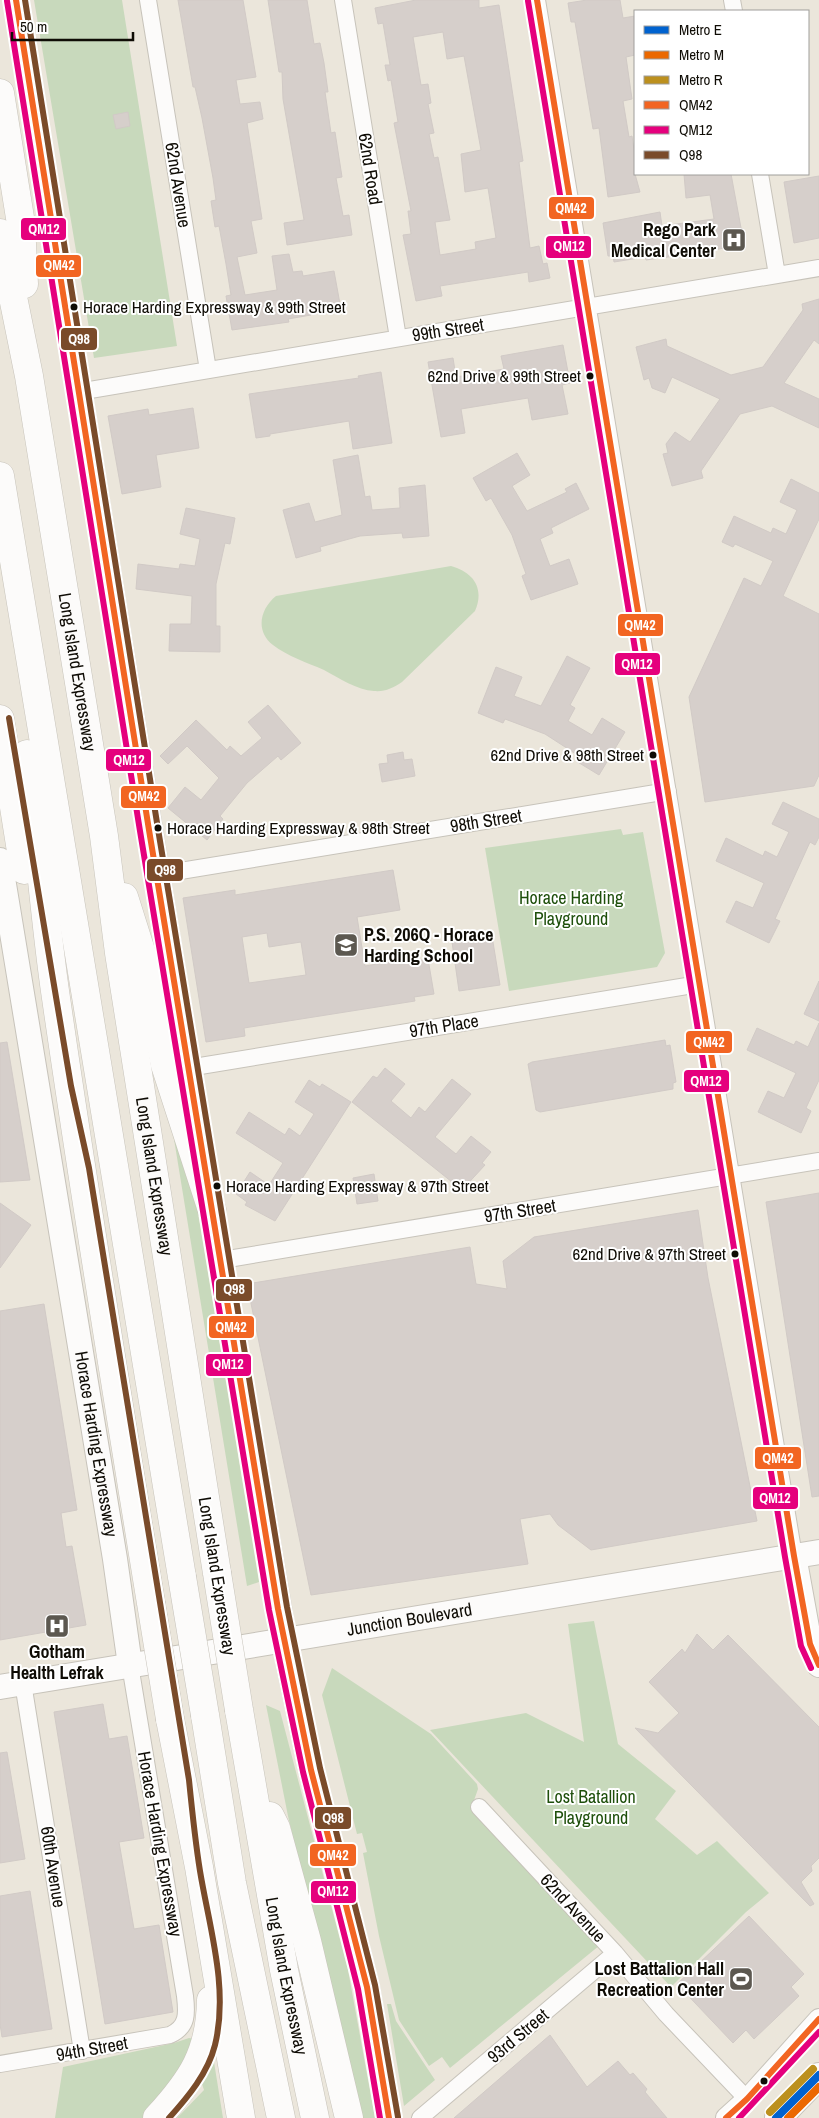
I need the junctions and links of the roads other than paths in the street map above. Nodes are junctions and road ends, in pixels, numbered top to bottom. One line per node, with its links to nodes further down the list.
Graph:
1 (16, 0): 14 (main road)
2 (148, 0): 12 (street, 62nd Avenue)
3 (343, 0): 11 (street, 62nd Road)
4 (537, 0): 10 (street)
5 (0, 93): 13 (highway)
6 (760, 175): 9 (street)
7 (0, 233): 13 (highway, Long Island Expressway)
8 (819, 268): 9 (street, 99th Street)
9 (777, 275): 10 (street, 99th Street)
10 (588, 307): 11 (street, 99th Street); 18 (street)
11 (398, 338): 12 (street, 99th Street)
12 (208, 370): 14 (street, 99th Street)
13 (29, 376): 19 (highway, Long Island Expressway)
14 (78, 392): 21 (main road)
15 (0, 476): 47 (highway, Long Island Expressway, bridge)
16 (0, 587): 25 (highway)
17 (0, 719): 25 (highway)
18 (668, 791): 21 (street, 98th Street); 22 (street)
19 (104, 836): 27 (highway); 35 (highway, Long Island Expressway, bridge)
20 (0, 860): 32 (main road, Horace Harding Expressway)
21 (156, 875): 23 (main road)
22 (700, 984): 23 (street, 97th Place); 26 (street)
23 (188, 1068): 27 (main road)
24 (819, 1161): 26 (street, 97th Street)
25 (80, 1169): 36 (highway, bridge)
26 (731, 1176): 28 (street, 97th Street); 30 (street)
27 (212, 1210): 28 (main road)
28 (222, 1260): 31 (main road)
29 (819, 1552): 30 (main road, Junction Boulevard)
30 (794, 1556): 31 (main road, Junction Boulevard); 33 (main road)
31 (284, 1641): 32 (main road, Junction Boulevard); 50 (main road)
32 (130, 1665): 34 (main road, Junction Boulevard); 40 (street, Horace Harding Expressway)
33 (819, 1665)
34 (11, 1685): 41 (street, 60th Avenue)
35 (250, 1779): 48 (highway, Long Island Expressway); 49 (highway)
36 (180, 1781): 45 (highway); 46 (highway)
37 (479, 1807): 38 (street, 62nd Avenue)
38 (615, 1953): 44 (street, 62nd Avenue); 51 (street, 93rd Street)
39 (819, 2019): 44 (street)
40 (182, 2028): 41 (street, 94th Street)
41 (82, 2050): 42 (street, 94th Street)
42 (0, 2064)
43 (819, 2076): 53 (main road)
44 (747, 2099): 52 (street)
45 (157, 2118)
46 (241, 2118)
47 (280, 2118)
48 (315, 2118)
49 (349, 2118)
50 (389, 2118)
51 (420, 2118)
52 (726, 2118)
53 (778, 2118)

